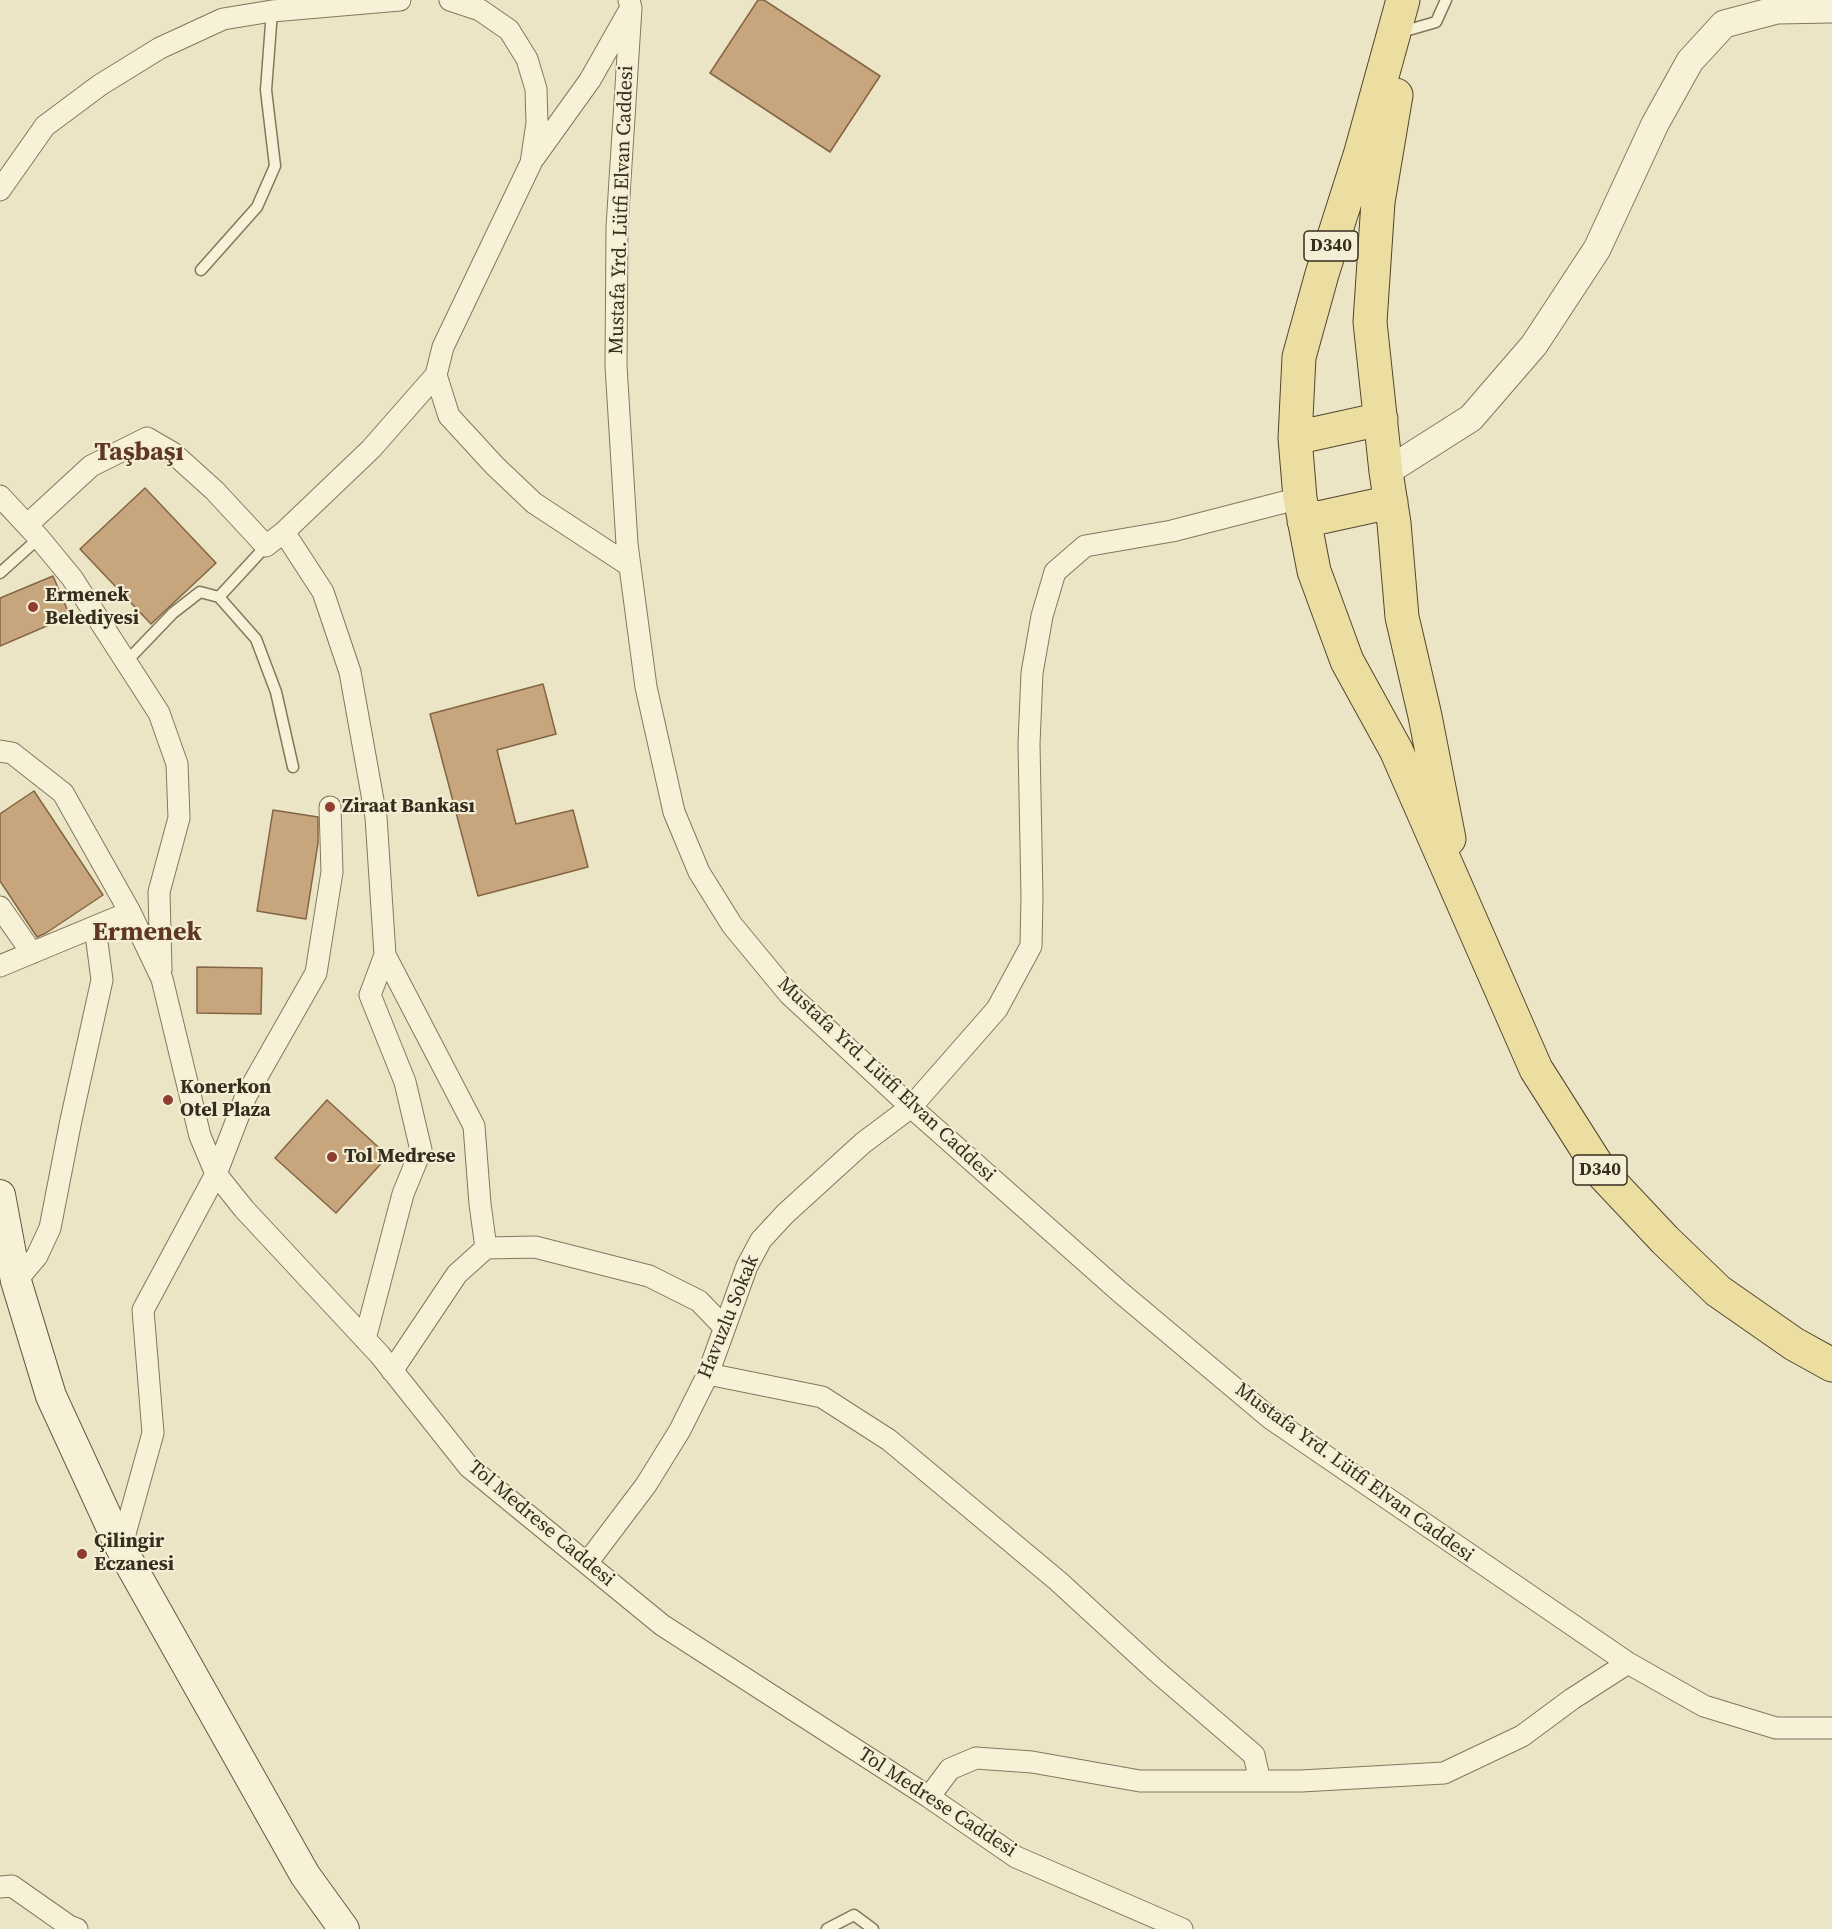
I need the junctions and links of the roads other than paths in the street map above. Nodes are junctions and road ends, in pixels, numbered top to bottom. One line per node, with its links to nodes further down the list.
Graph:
1 (400, 0): 5 (street)
2 (450, 0): 8 (street)
3 (1446, 0): 7 (lane)
4 (634, 3): 8 (street); 20 (street, Mustafa Yrd. Lütfi Elvan Caddesi)
5 (272, 6): 9 (street); 10 (lane)
6 (1832, 9): 14 (street)
7 (1406, 10): 12 (main road, D340); 13 (main road, D340)
8 (531, 163): 11 (street)
9 (0, 190)
10 (201, 270)
11 (436, 375): 18 (street); 20 (street)
12 (1381, 419): 13 (main road); 14 (main road, D340)
13 (1295, 438): 16 (main road, D340)
14 (1389, 487): 16 (main road); 27 (main road, D340)
15 (0, 496): 17 (street)
16 (1302, 509): 27 (main road, D340); 35 (street, Havuzlu Sokak)
17 (33, 531): 19 (street); 21 (lane); 23 (street)
18 (284, 532): 19 (street); 32 (street)
19 (266, 546): 22 (lane)
20 (630, 566): 35 (street, Mustafa Yrd. Lütfi Elvan Caddesi)
21 (0, 573)
22 (219, 597): 23 (lane); 25 (lane)
23 (126, 662): 34 (street)
24 (0, 751): 29 (street)
25 (294, 767)
26 (330, 807): 36 (street)
27 (1461, 899): 42 (main road, D340)
28 (0, 907): 31 (street)
29 (130, 912): 30 (street); 34 (street)
30 (95, 927): 31 (street); 39 (street)
31 (32, 953): 33 (street)
32 (385, 955): 38 (street); 41 (street)
33 (0, 966)
34 (162, 979): 36 (street, Tol Medrese Caddesi)
35 (911, 1107): 40 (street, Havuzlu Sokak); 47 (street, Mustafa Yrd. Lütfi Elvan Caddesi)
36 (216, 1174): 41 (street, Tol Medrese Caddesi); 45 (street)
37 (0, 1195): 39 (main road)
38 (486, 1248): 40 (street); 43 (street)
39 (16, 1281): 45 (main road)
40 (723, 1326): 44 (street, Havuzlu Sokak)
41 (365, 1339): 43 (street, Tol Medrese Caddesi)
42 (1832, 1365)
43 (392, 1371): 46 (street, Tol Medrese Caddesi)
44 (708, 1374): 46 (street, Havuzlu Sokak); 49 (street)
45 (121, 1548): 53 (main road)
46 (587, 1563): 50 (street, Tol Medrese Caddesi)
47 (1628, 1663): 48 (street, Mustafa Yrd. Lütfi Elvan Caddesi); 49 (street)
48 (1832, 1728)
49 (1260, 1781): 50 (street)
50 (929, 1797): 56 (street, Tol Medrese Caddesi)
51 (0, 1887): 52 (street)
52 (77, 1929)
53 (344, 1929)
54 (827, 1929): 55 (lane)
55 (873, 1929)
56 (1182, 1929)

